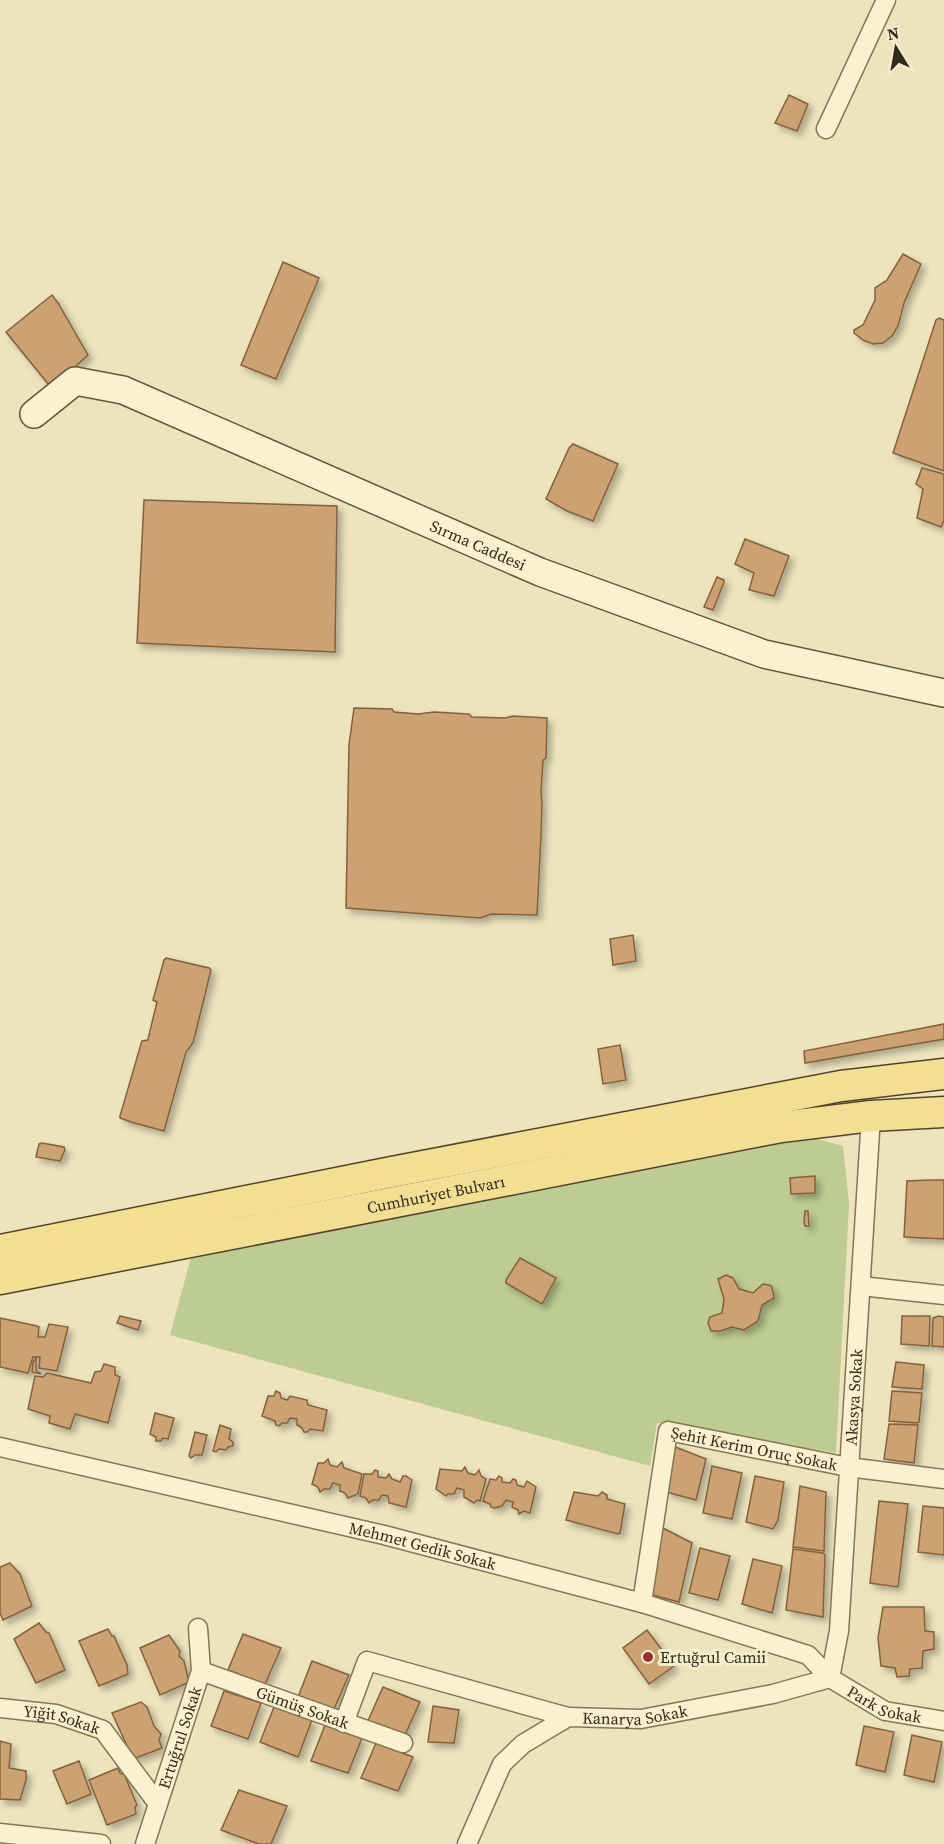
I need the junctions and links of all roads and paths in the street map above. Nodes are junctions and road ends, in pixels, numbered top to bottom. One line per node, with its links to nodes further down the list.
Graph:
1 (886, 0): 2 (street)
2 (826, 129)
3 (34, 414): 4 (street, Sırma Caddesi)
4 (944, 693)
5 (944, 1074): 8 (main road, Cumhuriyet Bulvarı)
6 (944, 1112): 7 (main road, Cumhuriyet Bulvarı)
7 (871, 1116): 9 (main road, Cumhuriyet Bulvarı); 10 (street, Akasya Sokak)
8 (0, 1250)
9 (0, 1279)
10 (861, 1286): 11 (street); 13 (street, Akasya Sokak)
11 (944, 1294)
12 (0, 1447): 15 (street, Mehmet Gedik Sokak)
13 (848, 1467): 14 (street, Şehit Kerim Oruç Sokak); 15 (street, Şehit Kerim Oruç Sokak); 18 (street, Akasya Sokak)
14 (944, 1479)
15 (642, 1603): 18 (street, Mehmet Gedik Sokak)
16 (198, 1628): 17 (street, Ertuğrul Sokak)
17 (201, 1671): 22 (street, Gümüş Sokak); 24 (street, Ertuğrul Sokak)
18 (830, 1678): 20 (street, Kanarya Sokak); 21 (street, Park Sokak)
19 (0, 1708): 24 (street, Yiğit Sokak)
20 (568, 1717): 22 (street); 28 (street, Kanarya Sokak)
21 (944, 1721)
22 (344, 1723): 23 (street, Gümüş Sokak)
23 (403, 1743)
24 (158, 1804): 27 (street, Ertuğrul Sokak)
25 (0, 1833): 26 (street)
26 (101, 1844)
27 (145, 1844)
28 (467, 1844)

